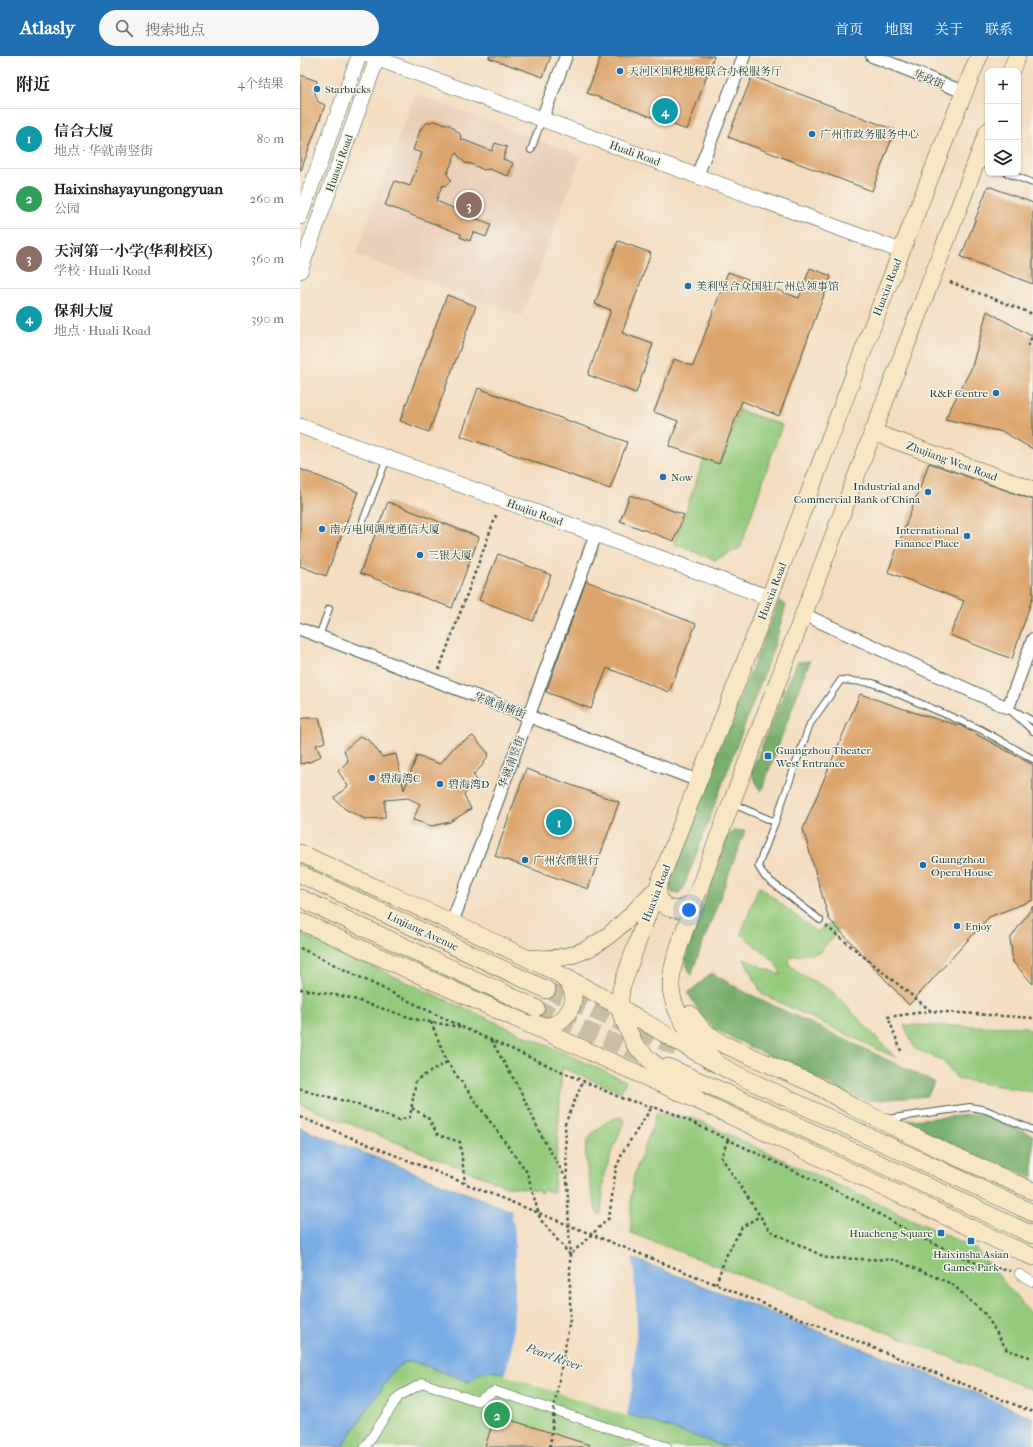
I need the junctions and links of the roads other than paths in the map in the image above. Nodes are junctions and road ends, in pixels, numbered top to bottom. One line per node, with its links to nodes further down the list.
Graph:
1 (359, 56): 17 (street, Huasui Road)
2 (566, 56): 10 (street)
3 (744, 56): 14 (street)
4 (872, 56): 9 (street, 华政街)
5 (979, 56): 9 (main road, Huaxia Road)
6 (1017, 56): 8 (main road)
7 (375, 57): 10 (street, Huali Road); 19 (street, Huasui Road)
8 (1012, 68)
9 (964, 92): 18 (main road, Huaxia Road)
10 (542, 119): 12 (lane); 14 (street, Huali Road)
11 (986, 140): 13 (main road)
12 (531, 150)
13 (982, 164): 21 (main road)
14 (697, 176): 18 (street, Huali Road)
15 (1015, 176): 16 (lane)
16 (1033, 183)
17 (300, 217)
18 (901, 251): 26 (main road, Huaxia Road)
19 (300, 271)
20 (300, 426): 22 (street, Huajiu Road)
21 (872, 432): 23 (main road, Zhujiang West Road); 28 (main road)
22 (387, 458): 24 (lane); 25 (street, Huajiu Road)
23 (1033, 490)
24 (363, 521)
25 (596, 534): 26 (street, Huajiu Road); 33 (street, 华就南竖街)
26 (770, 598): 38 (main road, Huaxia Road)
27 (329, 609): 30 (lane)
28 (803, 614): 32 (street); 39 (main road)
29 (300, 629): 30 (street, 华就南横街)
30 (319, 636): 33 (street, 华就南横街)
31 (1033, 639): 32 (street)
32 (1008, 708): 34 (lane); 35 (lane); 36 (lane)
33 (528, 716): 38 (street, 华就南横街); 48 (street, 华就南竖街)
34 (1033, 716)
35 (1033, 721)
36 (1033, 731)
37 (1033, 759): 40 (lane)
38 (699, 781): 43 (main road, Huaxia Road)
39 (732, 803): 40 (lane); 44 (main road)
40 (775, 822): 46 (lane)
41 (300, 853): 48 (main road)
42 (300, 874): 52 (main road, Linjiang Avenue)
43 (657, 888): 44 (main road); 50 (main road); 54 (main road, Huaxia Road)
44 (696, 896): 49 (main road)
45 (300, 898): 53 (main road, Linjiang Avenue)
46 (820, 920)
47 (300, 921): 55 (main road)
48 (452, 923): 50 (main road)
49 (678, 952): 57 (main road); 62 (main road)
50 (525, 957): 51 (main road)
51 (555, 972): 54 (main road); 55 (main road)
52 (546, 990)
53 (536, 1008)
54 (620, 1008): 56 (main road, Huaxia Road); 57 (main road)
55 (526, 1023): 58 (main road)
56 (635, 1045): 59 (main road, Huaxia Road); 60 (main road)
57 (719, 1065): 65 (main road)
58 (638, 1074): 59 (main road); 61 (main road)
59 (674, 1079): 60 (main road); 61 (main road, Huaxia Road)
60 (708, 1085): 66 (main road)
61 (701, 1102): 67 (main road)
62 (879, 1120): 63 (lane); 64 (main road)
63 (1033, 1130)
64 (1033, 1191)
65 (1033, 1213)
66 (1033, 1235)
67 (1033, 1257)
68 (1019, 1274): 69 (street)
69 (1033, 1282)
70 (365, 1447): 71 (street)
71 (667, 1447)

